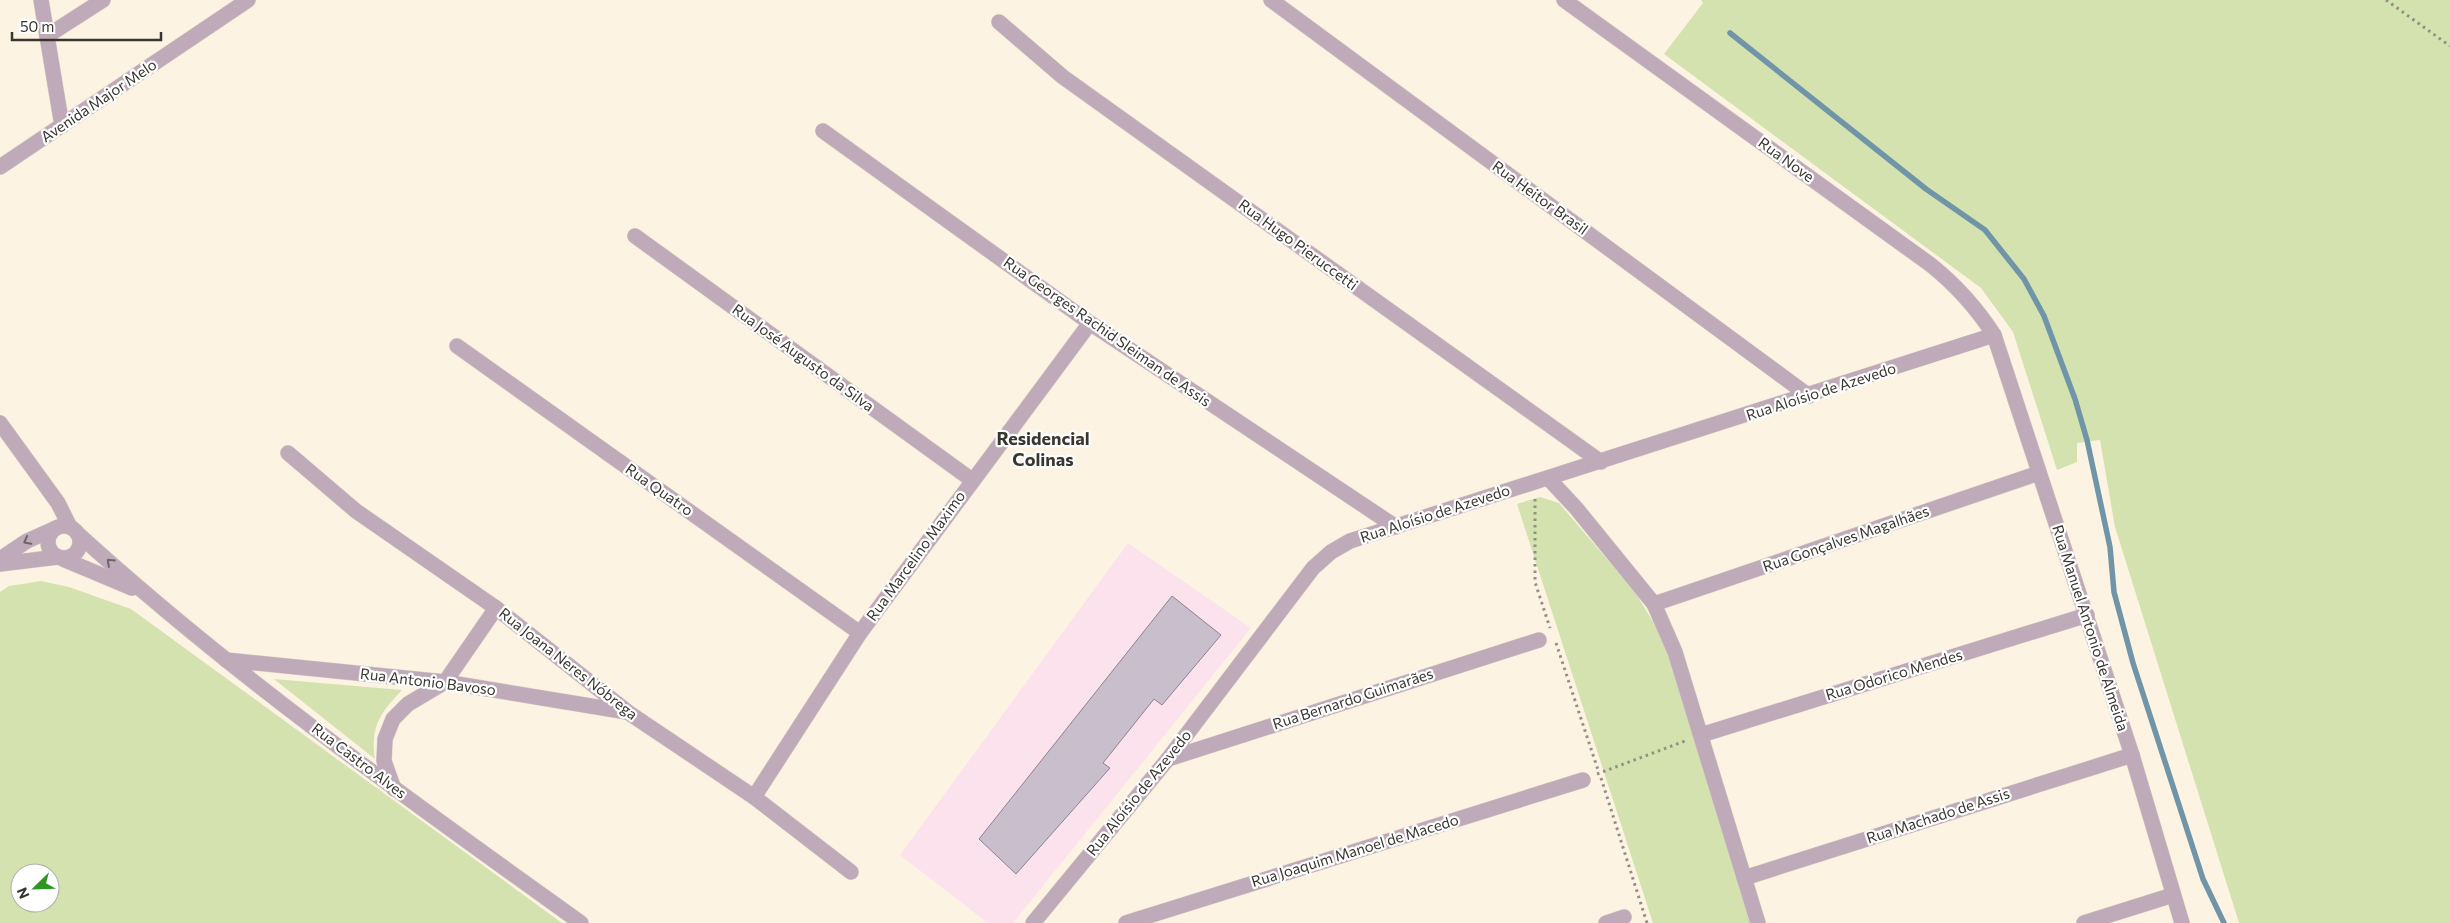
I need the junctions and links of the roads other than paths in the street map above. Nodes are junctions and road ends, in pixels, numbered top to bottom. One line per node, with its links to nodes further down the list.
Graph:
1 (41, 0): 7 (street)
2 (103, 0): 7 (street)
3 (248, 0): 8 (street, Avenida Major Melo)
4 (1271, 0): 15 (street, Rua Heitor Brasil)
5 (1564, 0): 13 (street, Rua Nove)
6 (999, 22): 18 (street, Rua Hugo Pieruccetti)
7 (47, 36): 8 (street)
8 (62, 126): 10 (street, Avenida Major Melo)
9 (823, 131): 12 (street, Rua Georges Rachid Sleiman de Assis)
10 (0, 167)
11 (635, 236): 21 (street, Rua José Augusto da Silva)
12 (1090, 323): 21 (street, Rua Marcelino Maximo); 22 (street, Rua Georges Rachid Sleiman de Assis)
13 (1994, 335): 15 (street, Rua Aloísio de Azevedo); 19 (street, Rua Manuel Antonio de Almeida)
14 (457, 346): 31 (street, Rua Quatro)
15 (1809, 396): 18 (street, Rua Aloísio de Azevedo)
16 (0, 423): 23 (street, Rua Castro Alves)
17 (288, 453): 29 (street, Rua Joana Neres Nóbrega)
18 (1601, 462): 20 (street, Rua Aloísio de Azevedo)
19 (2038, 473): 28 (street, Rua Gonçalves Magalhães); 30 (street, Rua Manuel Antonio de Almeida)
20 (1541, 479): 22 (street, Rua Aloísio de Azevedo); 28 (street)
21 (972, 480): 31 (street, Rua Marcelino Maximo)
22 (1396, 527): 38 (street, Rua Aloísio de Azevedo)
23 (68, 529): 24 (street); 24 (street); 25 (street, one-way to 25); 27 (street, Rua Castro Alves, one-way to 23)
24 (60, 558): 26 (street); 27 (street, Rua Castro Alves)
25 (0, 559)
26 (0, 564)
27 (142, 592): 33 (street, Rua Castro Alves)
28 (1654, 604): 36 (street)
29 (496, 608): 34 (street); 35 (street, Rua Joana Neres Nóbrega)
30 (2086, 615): 36 (street, Rua Odorico Mendes); 37 (street, Rua Manuel Antonio de Almeida)
31 (860, 633): 41 (street, Rua Marcelino Maximo)
32 (1539, 640): 38 (street, Rua Bernardo Guimarães)
33 (226, 660): 34 (street, Rua Antonio Bavoso); 40 (street, Rua Castro Alves)
34 (446, 682): 35 (street, Rua Antonio Bavoso); 40 (street)
35 (629, 712): 41 (street, Rua Joana Neres Nóbrega)
36 (1701, 735): 43 (street)
37 (2132, 755): 43 (street, Rua Machado de Assis); 44 (street, Rua Manuel Antonio de Almeida)
38 (1168, 759): 47 (street, Rua Aloísio de Azevedo)
39 (1583, 780): 48 (street, Rua Joaquim Manoel de Macedo)
40 (394, 789): 46 (street, Rua Castro Alves)
41 (754, 797): 42 (street, Rua Joana Neres Nóbrega)
42 (851, 872)
43 (1744, 878): 50 (street)
44 (2173, 895): 51 (street); 52 (street, Rua Manuel Antonio de Almeida)
45 (1624, 917): 49 (street)
46 (580, 923)
47 (1033, 923)
48 (1126, 923)
49 (1606, 923)
50 (1758, 923)
51 (2084, 923)
52 (2182, 923)

